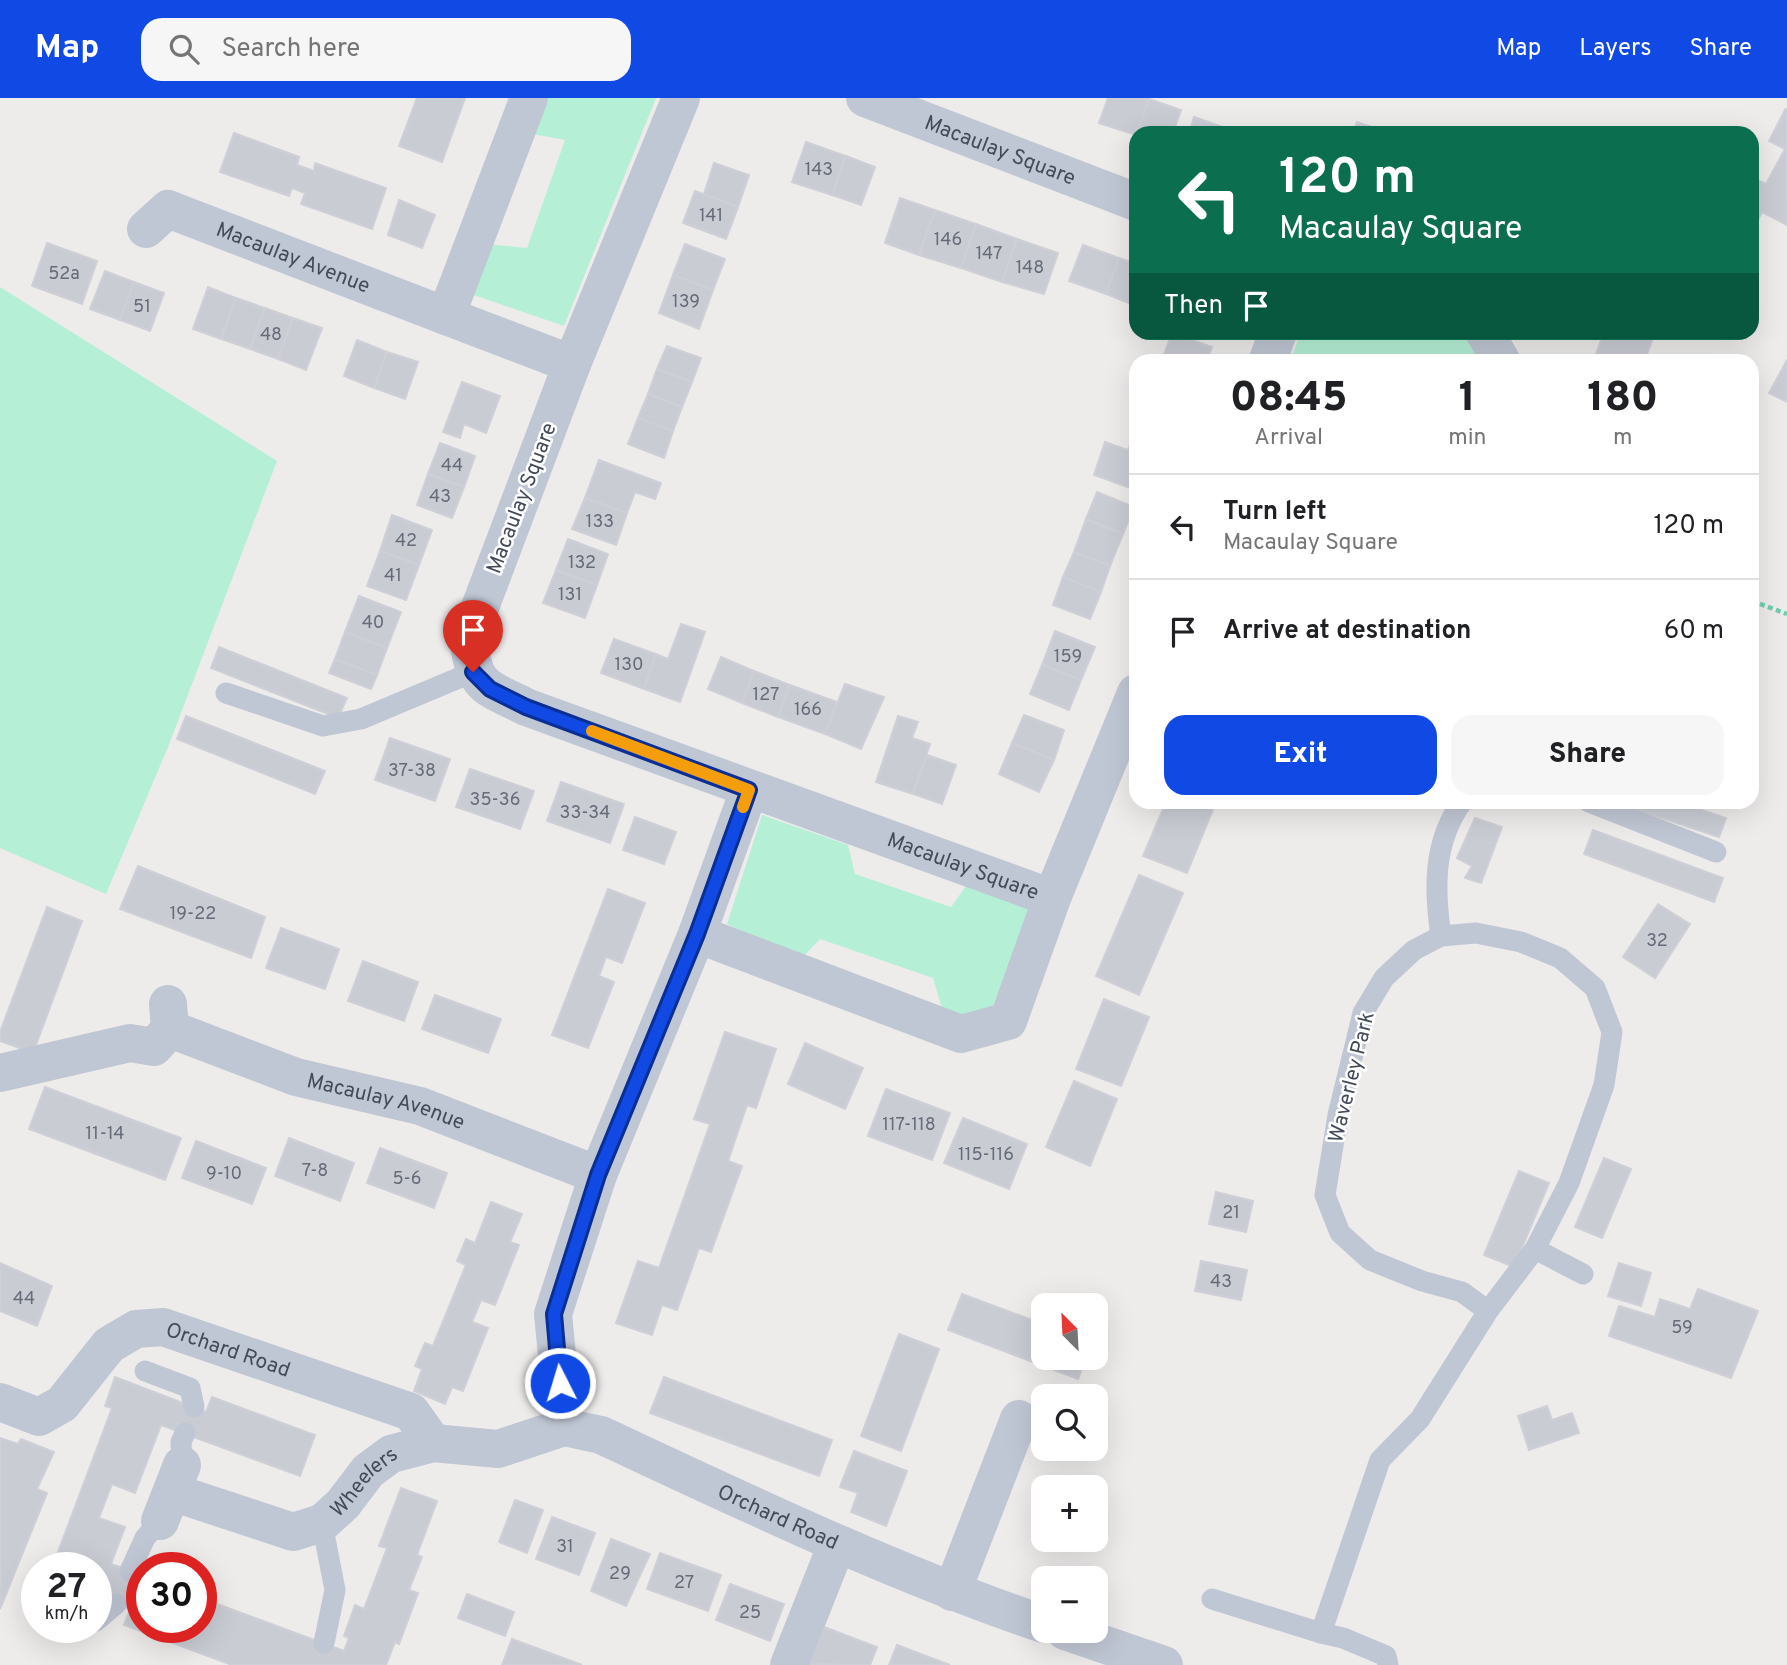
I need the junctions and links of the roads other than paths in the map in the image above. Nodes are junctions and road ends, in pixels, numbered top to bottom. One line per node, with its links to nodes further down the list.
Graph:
1 (529, 98): 6 (street)
2 (681, 98): 7 (street, Macaulay Square)
3 (865, 98): 4 (street, Macaulay Square)
4 (1129, 199)
5 (146, 229): 6 (street, Macaulay Avenue)
6 (446, 316): 7 (street, Macaulay Avenue)
7 (572, 364): 8 (street, Macaulay Square)
8 (473, 672): 9 (lane); 11 (street, Macaulay Square)
9 (226, 693)
10 (1129, 710): 15 (street, Macaulay Square)
11 (749, 790): 15 (street, Macaulay Square); 16 (street)
12 (1458, 809): 17 (lane)
13 (1607, 809): 14 (lane)
14 (1716, 852)
15 (1052, 898): 16 (street, Macaulay Square)
16 (697, 934): 19 (street)
17 (1441, 936): 20 (lane, Waverley Park); 22 (lane, Waverley Park)
18 (0, 1073): 19 (street, Macaulay Avenue)
19 (598, 1175): 27 (street)
20 (1535, 1249): 21 (lane); 22 (lane, Waverley Park)
21 (1583, 1274)
22 (1488, 1311): 38 (lane, Waverley Park)
23 (145, 1371): 25 (lane)
24 (0, 1402): 28 (street, Orchard Road)
25 (194, 1406)
26 (1019, 1419): 33 (street)
27 (564, 1427): 28 (street, Wheelers); 31 (street, Orchard Road)
28 (433, 1443): 30 (street, Wheelers)
29 (175, 1478): 30 (street, Wheelers); 32 (lane)
30 (322, 1523): 39 (lane)
31 (837, 1544): 33 (street, Orchard Road); 41 (street)
32 (139, 1552)
33 (952, 1592): 37 (street, Orchard Road)
34 (1212, 1599): 38 (lane)
35 (116, 1604): 36 (lane)
36 (112, 1607)
37 (1031, 1620)
38 (1321, 1633): 43 (lane)
39 (324, 1643)
40 (1100, 1643): 42 (street)
41 (789, 1665)
42 (1164, 1665)
43 (1388, 1665)

